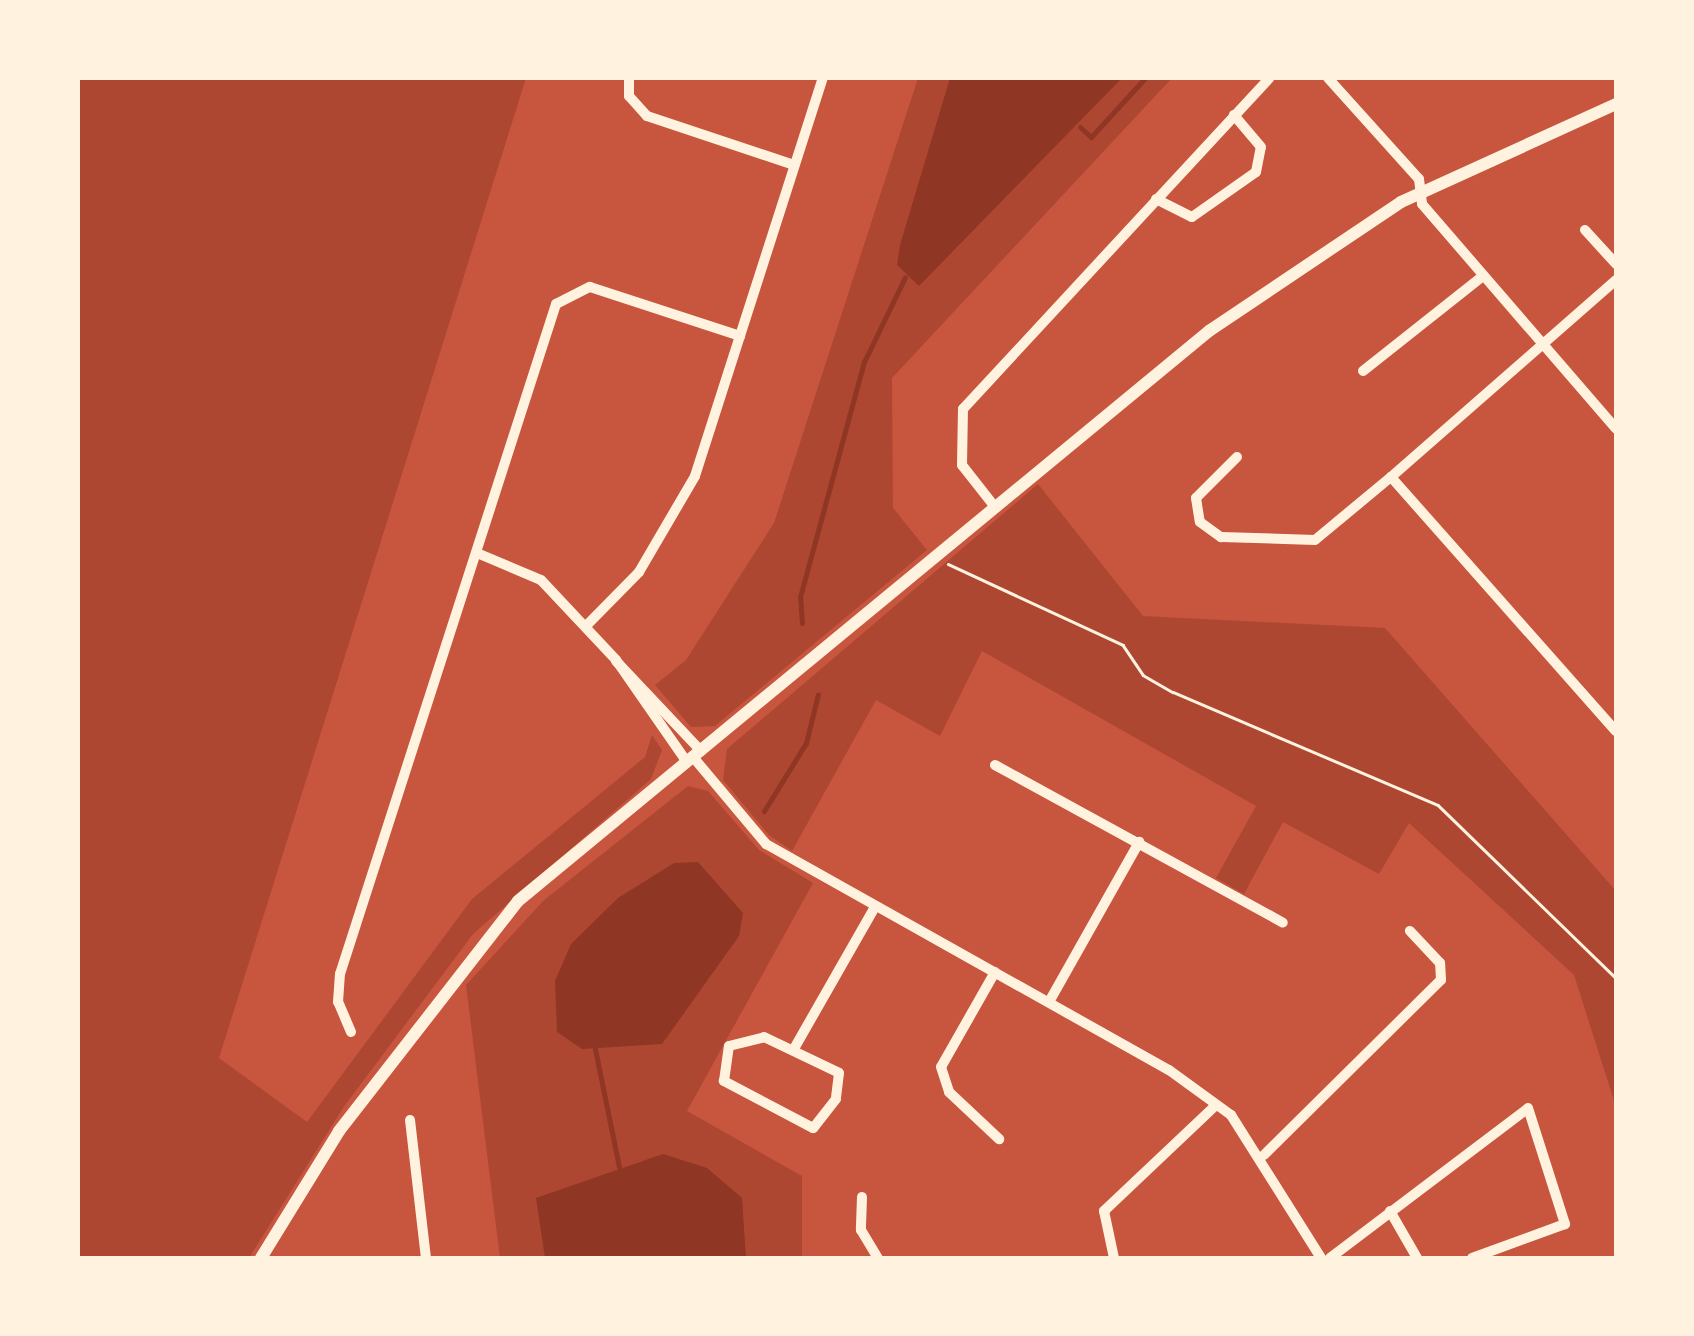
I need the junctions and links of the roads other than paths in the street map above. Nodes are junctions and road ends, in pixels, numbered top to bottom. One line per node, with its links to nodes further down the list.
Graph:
1 (629, 78): 7 (street)
2 (823, 78): 7 (street)
3 (1269, 78): 6 (street)
4 (1328, 78): 8 (street)
5 (1616, 104): 8 (street)
6 (1234, 115): 9 (street); 9 (street)
7 (794, 165): 14 (street)
8 (1420, 193): 12 (street); 20 (street)
9 (1156, 199): 20 (street)
10 (1585, 230): 11 (street)
11 (1616, 264)
12 (1483, 276): 15 (street); 16 (street)
13 (1616, 280): 15 (street)
14 (740, 336): 21 (street); 22 (street)
15 (1542, 346): 17 (street); 19 (street)
16 (1363, 371)
17 (1616, 429)
18 (1237, 457): 19 (street)
19 (1391, 477): 24 (street)
20 (995, 507): 25 (street)
21 (476, 553): 22 (street); 33 (street)
22 (587, 625): 23 (street)
23 (616, 660): 25 (street); 25 (street)
24 (1616, 731)
25 (694, 757): 28 (street); 41 (street)
26 (994, 765): 27 (street)
27 (1139, 842): 29 (street); 32 (street)
28 (876, 907): 31 (street); 34 (street)
29 (1283, 923)
30 (1410, 931): 38 (street)
31 (995, 972): 32 (street); 37 (street)
32 (1050, 1002): 35 (street)
33 (351, 1032)
34 (795, 1047): 34 (street)
35 (1216, 1105): 38 (street); 44 (street)
36 (410, 1120): 42 (street)
37 (999, 1139)
38 (1264, 1155): 45 (street)
39 (862, 1197): 43 (street)
40 (1390, 1211): 46 (street); 47 (street); 48 (street)
41 (261, 1258)
42 (426, 1258)
43 (878, 1258)
44 (1114, 1258)
45 (1321, 1258)
46 (1330, 1258)
47 (1417, 1258)
48 (1472, 1258)

